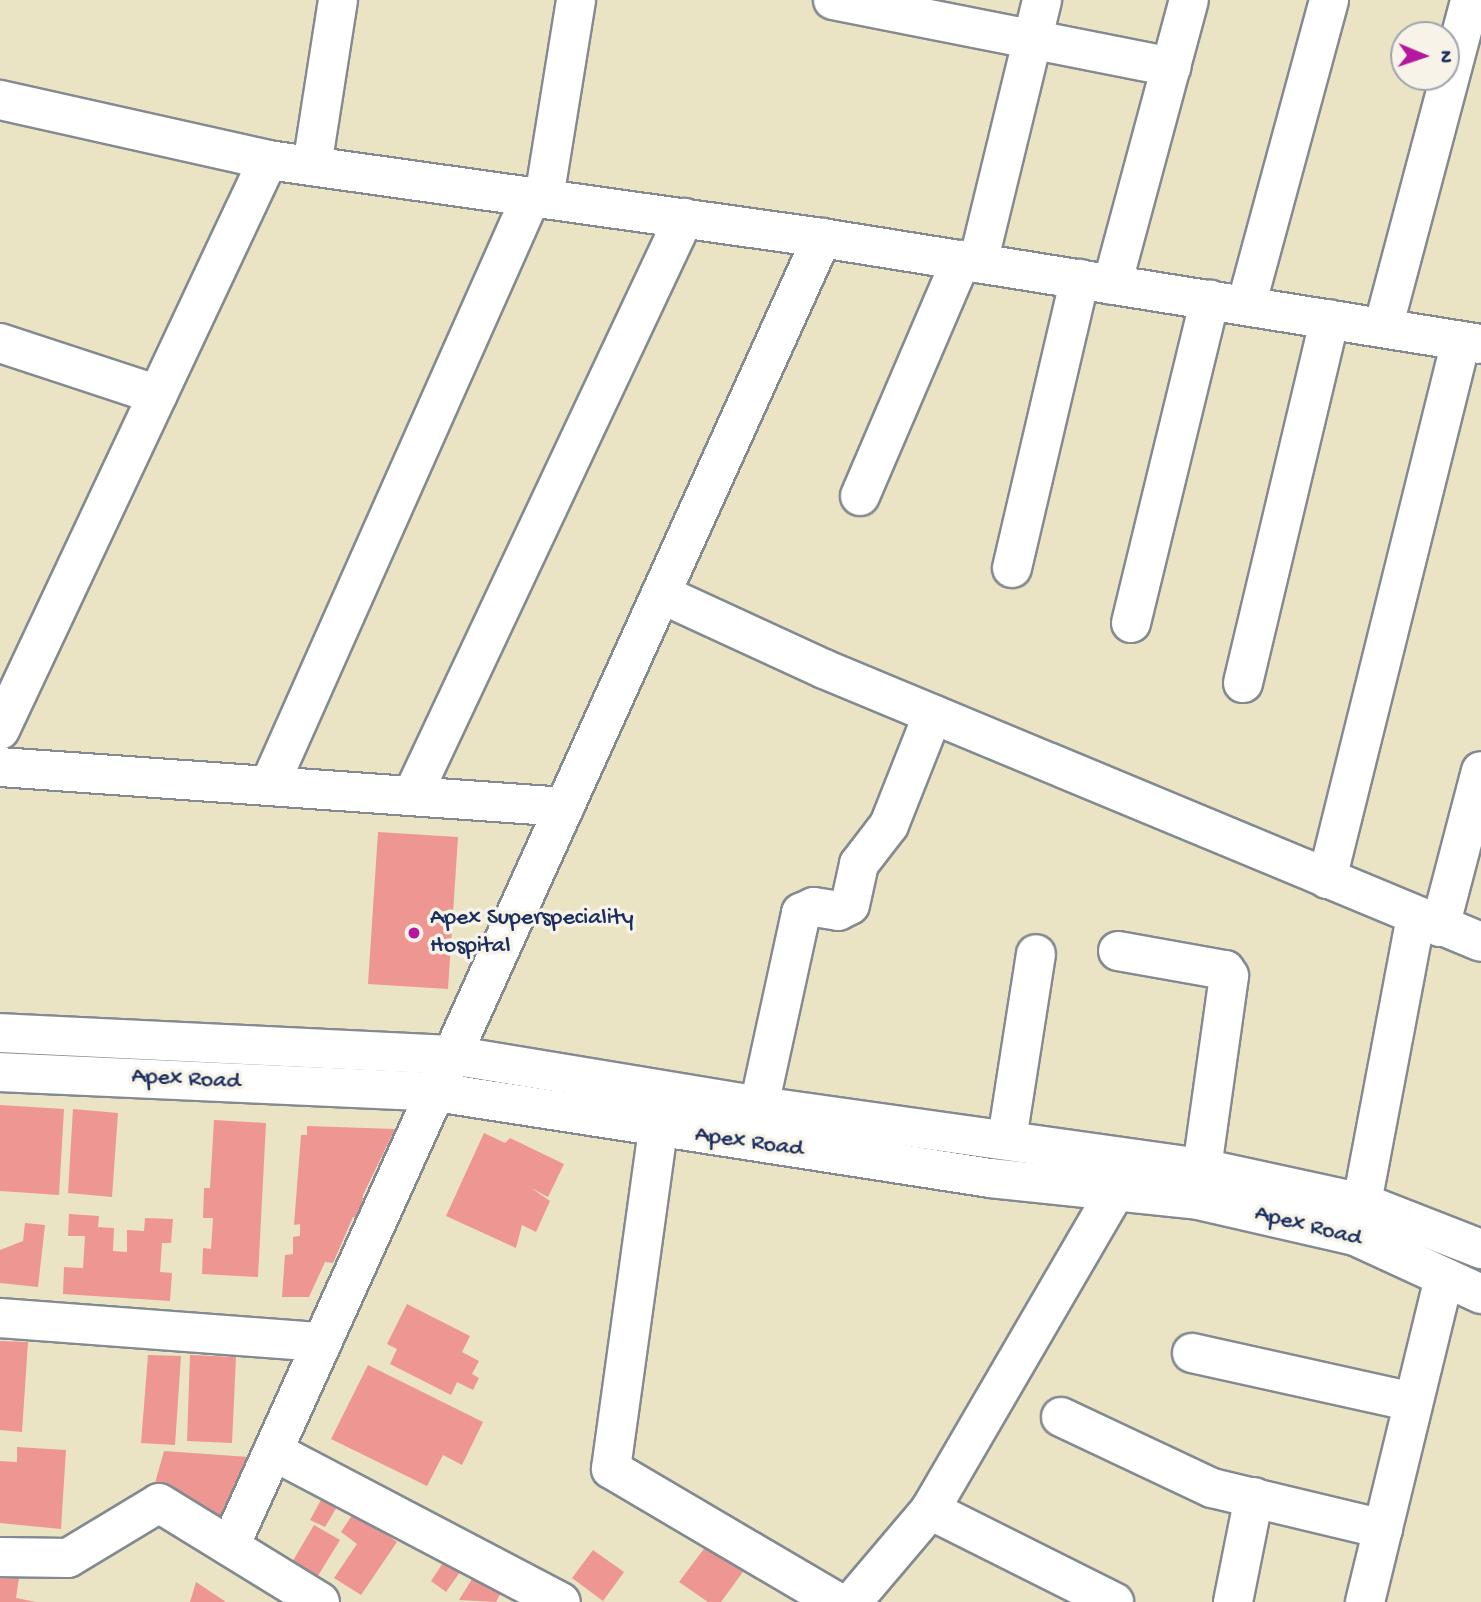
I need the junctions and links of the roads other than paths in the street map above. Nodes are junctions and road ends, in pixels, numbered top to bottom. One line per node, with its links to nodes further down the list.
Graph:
1 (338, 0): 12 (street)
2 (576, 0): 13 (street)
3 (833, 0): 8 (street)
4 (1042, 0): 8 (street)
5 (1189, 0): 9 (street)
6 (1329, 0): 18 (street)
7 (1471, 0): 20 (street)
8 (1032, 39): 9 (street); 16 (street)
9 (1171, 67): 17 (street)
10 (0, 100): 11 (street)
11 (261, 159): 12 (street); 23 (street)
12 (312, 166): 13 (street)
13 (537, 198): 14 (street); 33 (street)
14 (684, 218): 15 (street); 34 (street)
15 (822, 238): 16 (street); 26 (street)
16 (970, 261): 17 (street); 24 (street)
17 (1096, 282): 18 (street); 25 (street)
18 (1228, 303): 19 (street); 27 (street)
19 (1330, 319): 20 (street); 28 (street)
20 (1383, 328): 22 (street)
21 (0, 343): 23 (street)
22 (1471, 343): 36 (street)
23 (140, 389): 30 (street)
24 (860, 496)
25 (1012, 568)
26 (661, 594): 29 (street); 35 (street)
27 (1131, 622)
28 (1243, 683)
29 (933, 714): 36 (street); 45 (street)
30 (0, 730)
31 (0, 767): 33 (street)
32 (1481, 771): 37 (street)
33 (269, 786): 34 (street)
34 (412, 796): 35 (street)
35 (565, 807): 42 (street)
36 (1326, 879): 37 (street)
37 (1428, 922): 38 (street); 50 (street)
38 (1481, 942)
39 (1118, 951): 48 (street)
40 (1036, 954): 47 (street)
41 (0, 1033): 42 (street, Apex Road)
42 (452, 1055): 44 (street); 45 (street, Apex Road)
43 (0, 1072): 44 (street, Apex Road)
44 (436, 1092): 46 (street, Apex Road); 55 (street)
45 (759, 1106): 47 (street, Apex Road)
46 (658, 1130): 49 (street, Apex Road); 67 (street)
47 (1007, 1139): 48 (street, Apex Road)
48 (1202, 1168): 50 (street, Apex Road)
49 (1115, 1192): 50 (street, Apex Road); 61 (street)
50 (1359, 1220): 51 (street, Apex Road); 52 (street, Apex Road)
51 (1481, 1249)
52 (1444, 1277): 53 (street, Apex Road); 57 (street)
53 (1481, 1294)
54 (0, 1318): 55 (street)
55 (322, 1342): 59 (street)
56 (1192, 1353): 57 (street)
57 (1413, 1402): 62 (street)
58 (1061, 1417): 60 (street)
59 (273, 1451): 63 (street); 66 (street)
60 (1254, 1497): 62 (street); 70 (street)
61 (930, 1510): 68 (street); 69 (street)
62 (1383, 1529): 71 (street)
63 (230, 1546): 64 (street); 65 (street)
64 (0, 1557)
65 (320, 1602)
66 (561, 1602)
67 (836, 1602)
68 (852, 1602)
69 (1114, 1602)
70 (1233, 1602)
71 (1365, 1602)

